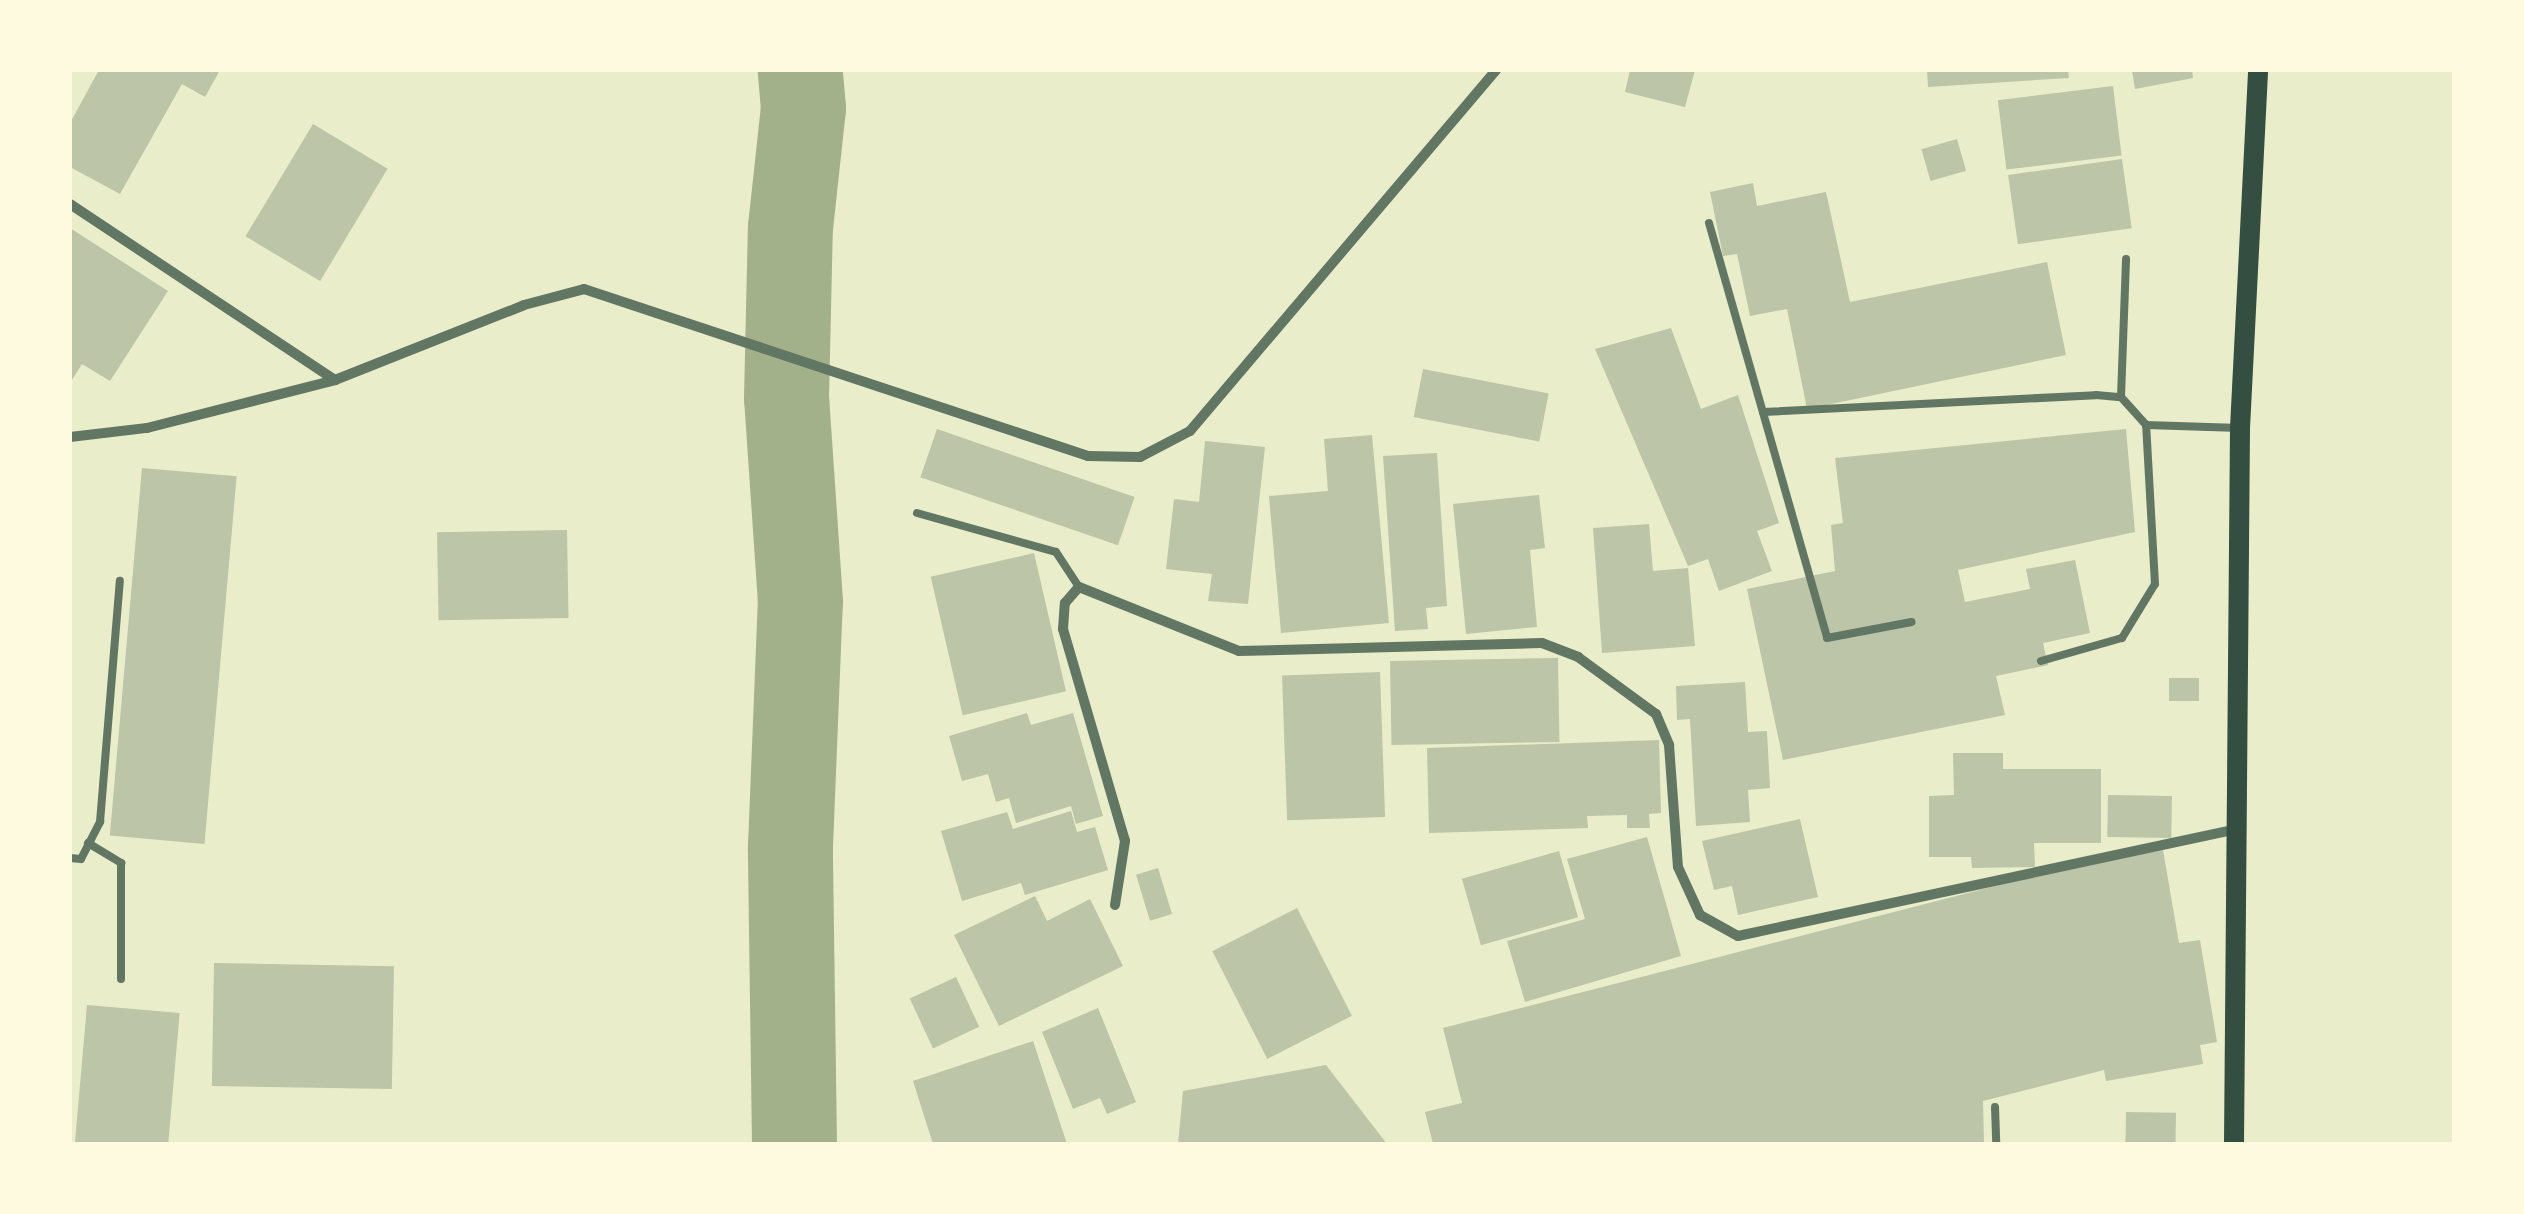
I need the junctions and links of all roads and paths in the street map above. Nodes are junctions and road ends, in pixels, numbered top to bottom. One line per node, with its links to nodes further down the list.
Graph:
1 (1496, 70): 6 (street)
2 (2258, 70): 10 (main road)
3 (70, 204): 6 (street)
4 (1709, 223): 8 (lane)
5 (2126, 259): 7 (lane)
6 (335, 380): 11 (street)
7 (2121, 397): 8 (lane); 9 (lane)
8 (1763, 412): 15 (lane)
9 (2146, 425): 10 (lane); 16 (lane)
10 (2240, 428): 17 (main road)
11 (70, 437)
12 (917, 513): 14 (lane)
13 (120, 581): 18 (lane)
14 (1080, 587): 17 (street); 20 (street)
15 (1912, 622)
16 (2041, 661)
17 (2238, 828): 24 (main road)
18 (88, 844): 19 (lane); 21 (lane)
19 (70, 858)
20 (1115, 905)
21 (121, 980)
22 (1994, 1106): 23 (lane)
23 (1996, 1144)
24 (2234, 1144)

